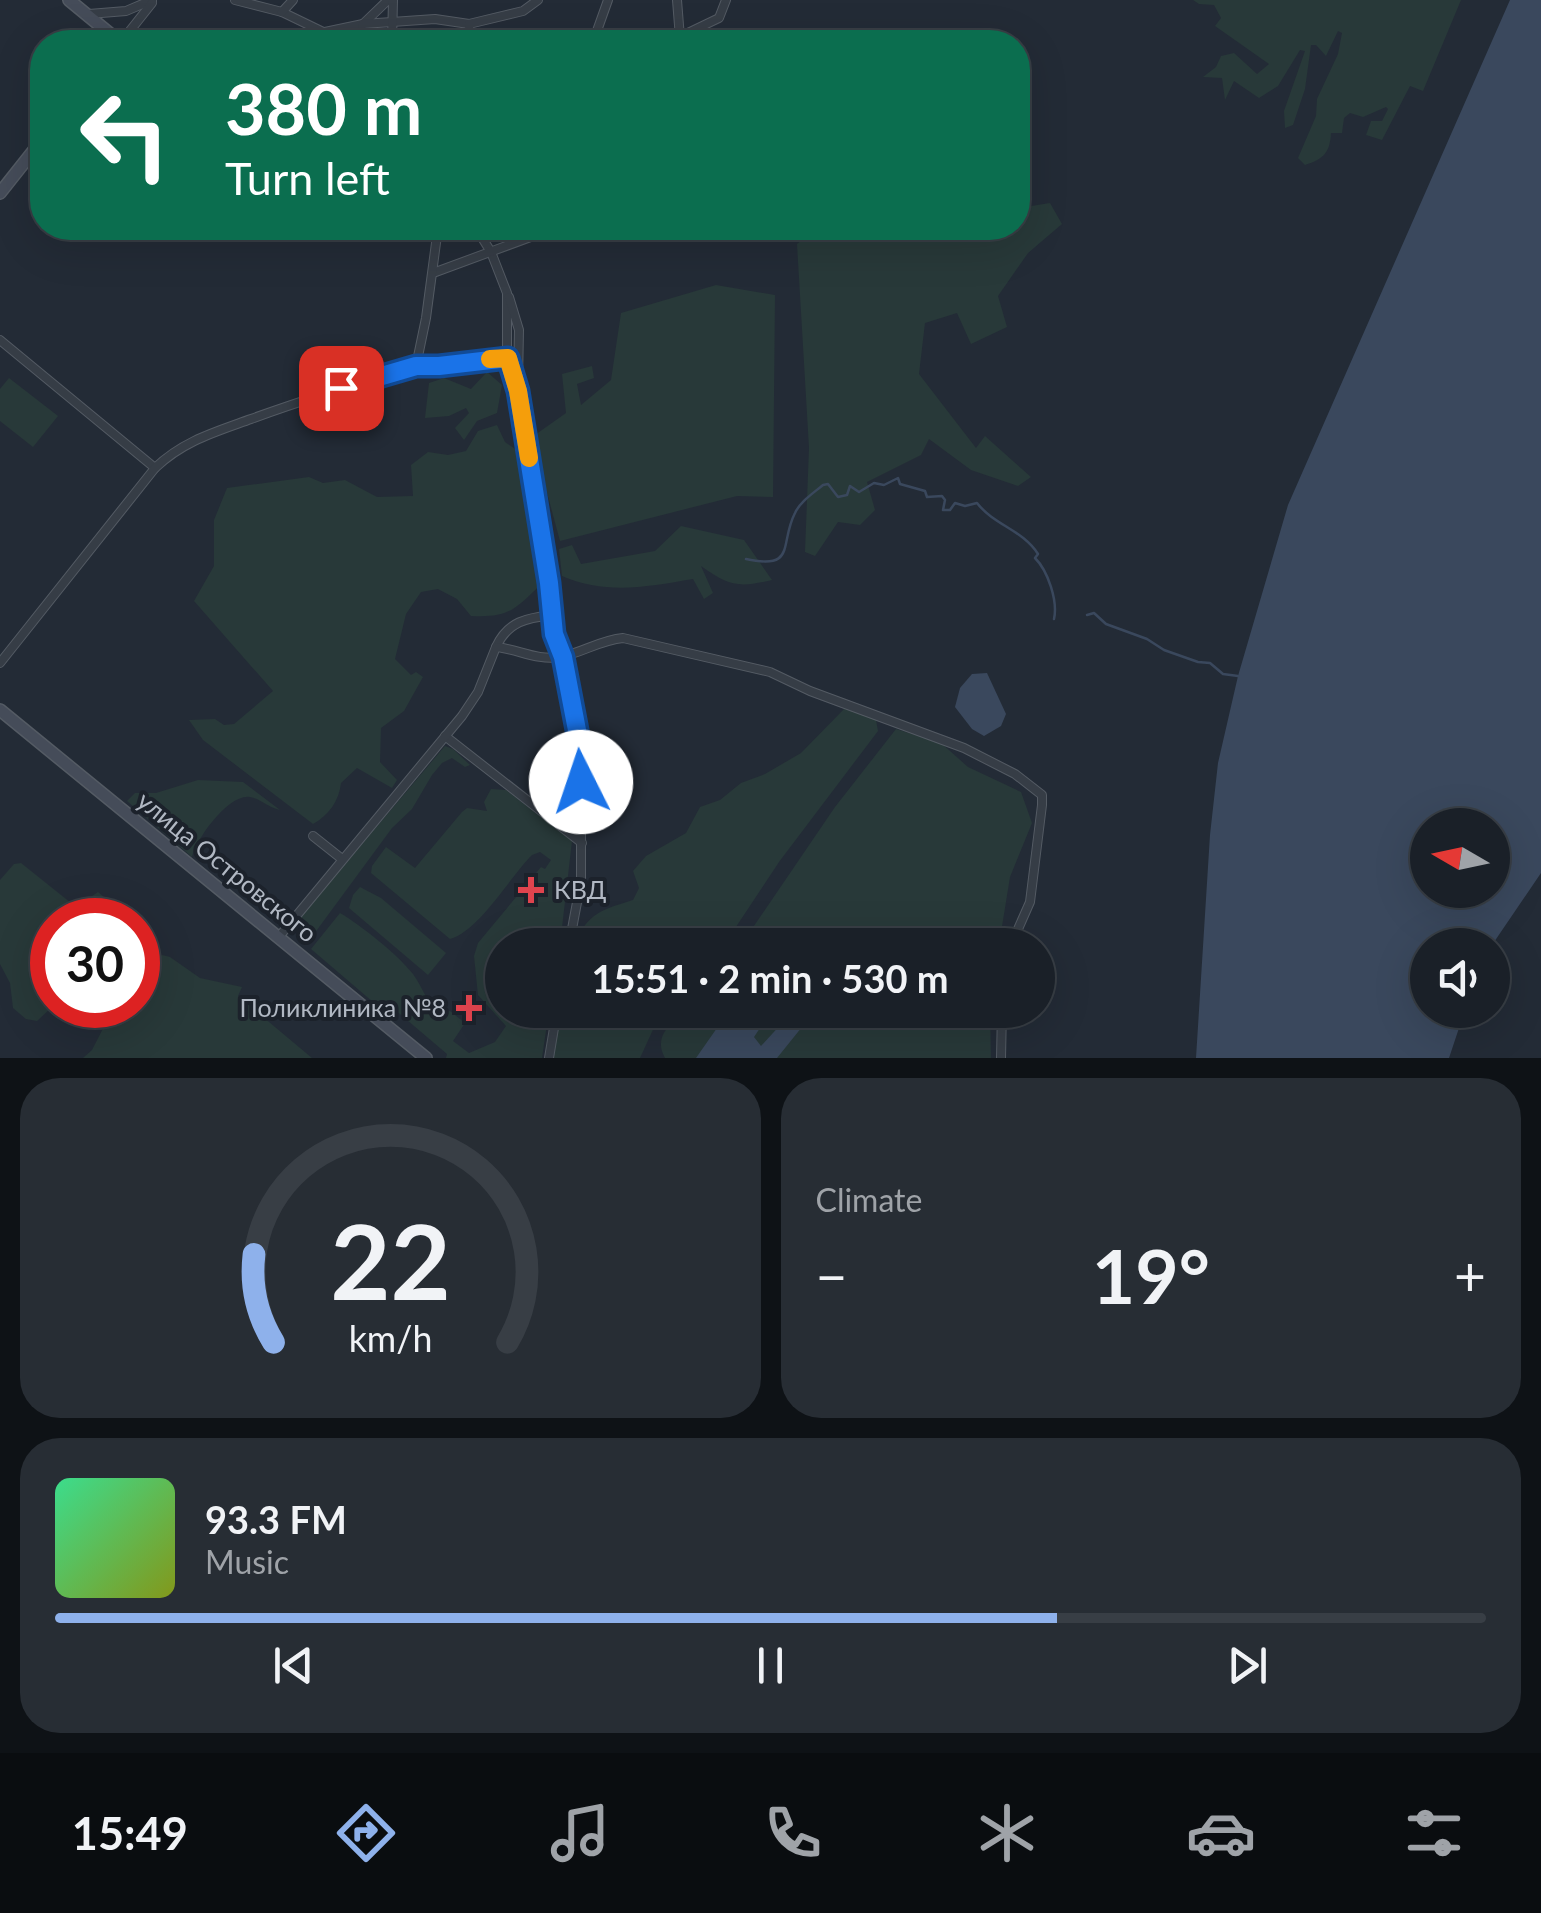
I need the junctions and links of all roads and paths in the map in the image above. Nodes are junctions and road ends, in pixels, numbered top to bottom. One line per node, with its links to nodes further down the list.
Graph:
1 (69, 0): 11 (main road)
2 (153, 0): 11 (street); 16 (street)
3 (235, 0): 10 (street)
4 (294, 0): 10 (street)
5 (390, 0): 12 (street); 13 (street)
6 (538, 0): 14 (street)
7 (608, 0): 22 (street)
8 (676, 0): 23 (street)
9 (726, 0): 24 (street)
10 (282, 12): 17 (street)
11 (87, 14): 15 (main road)
12 (391, 20): 13 (street); 14 (street); 20 (street)
13 (363, 24): 18 (street); 19 (street)
14 (469, 24): 21 (street)
15 (106, 30)
16 (129, 30)
17 (322, 30)
18 (335, 30)
19 (362, 30)
20 (391, 30)
21 (469, 30)
22 (597, 30)
23 (679, 30)
24 (696, 30)
25 (30, 155): 26 (main road)
26 (0, 193)
27 (437, 240): 31 (street)
28 (523, 240): 30 (street)
29 (485, 241): 30 (street)
30 (491, 252): 31 (street); 32 (street)
31 (433, 273): 35 (street)
32 (507, 292): 34 (street); 36 (street)
33 (0, 340): 37 (street)
34 (508, 358): 35 (street); 36 (street)
35 (416, 366): 37 (street)
36 (518, 391): 38 (street)
37 (154, 468): 41 (street)
38 (552, 616): 39 (street); 40 (street)
39 (496, 646): 40 (street); 43 (street)
40 (563, 657): 45 (street); 48 (street)
41 (0, 663)
42 (0, 710): 49 (main road, улица Островского)
43 (445, 736): 45 (street); 46 (street)
44 (313, 836): 46 (street)
45 (582, 843): 47 (street)
46 (342, 860): 49 (street)
47 (572, 928)
48 (1019, 928)
49 (278, 938): 52 (main road, улица Островского)
50 (554, 1028): 53 (street)
51 (1002, 1028): 54 (street)
52 (426, 1058)
53 (549, 1058)
54 (1002, 1058)

